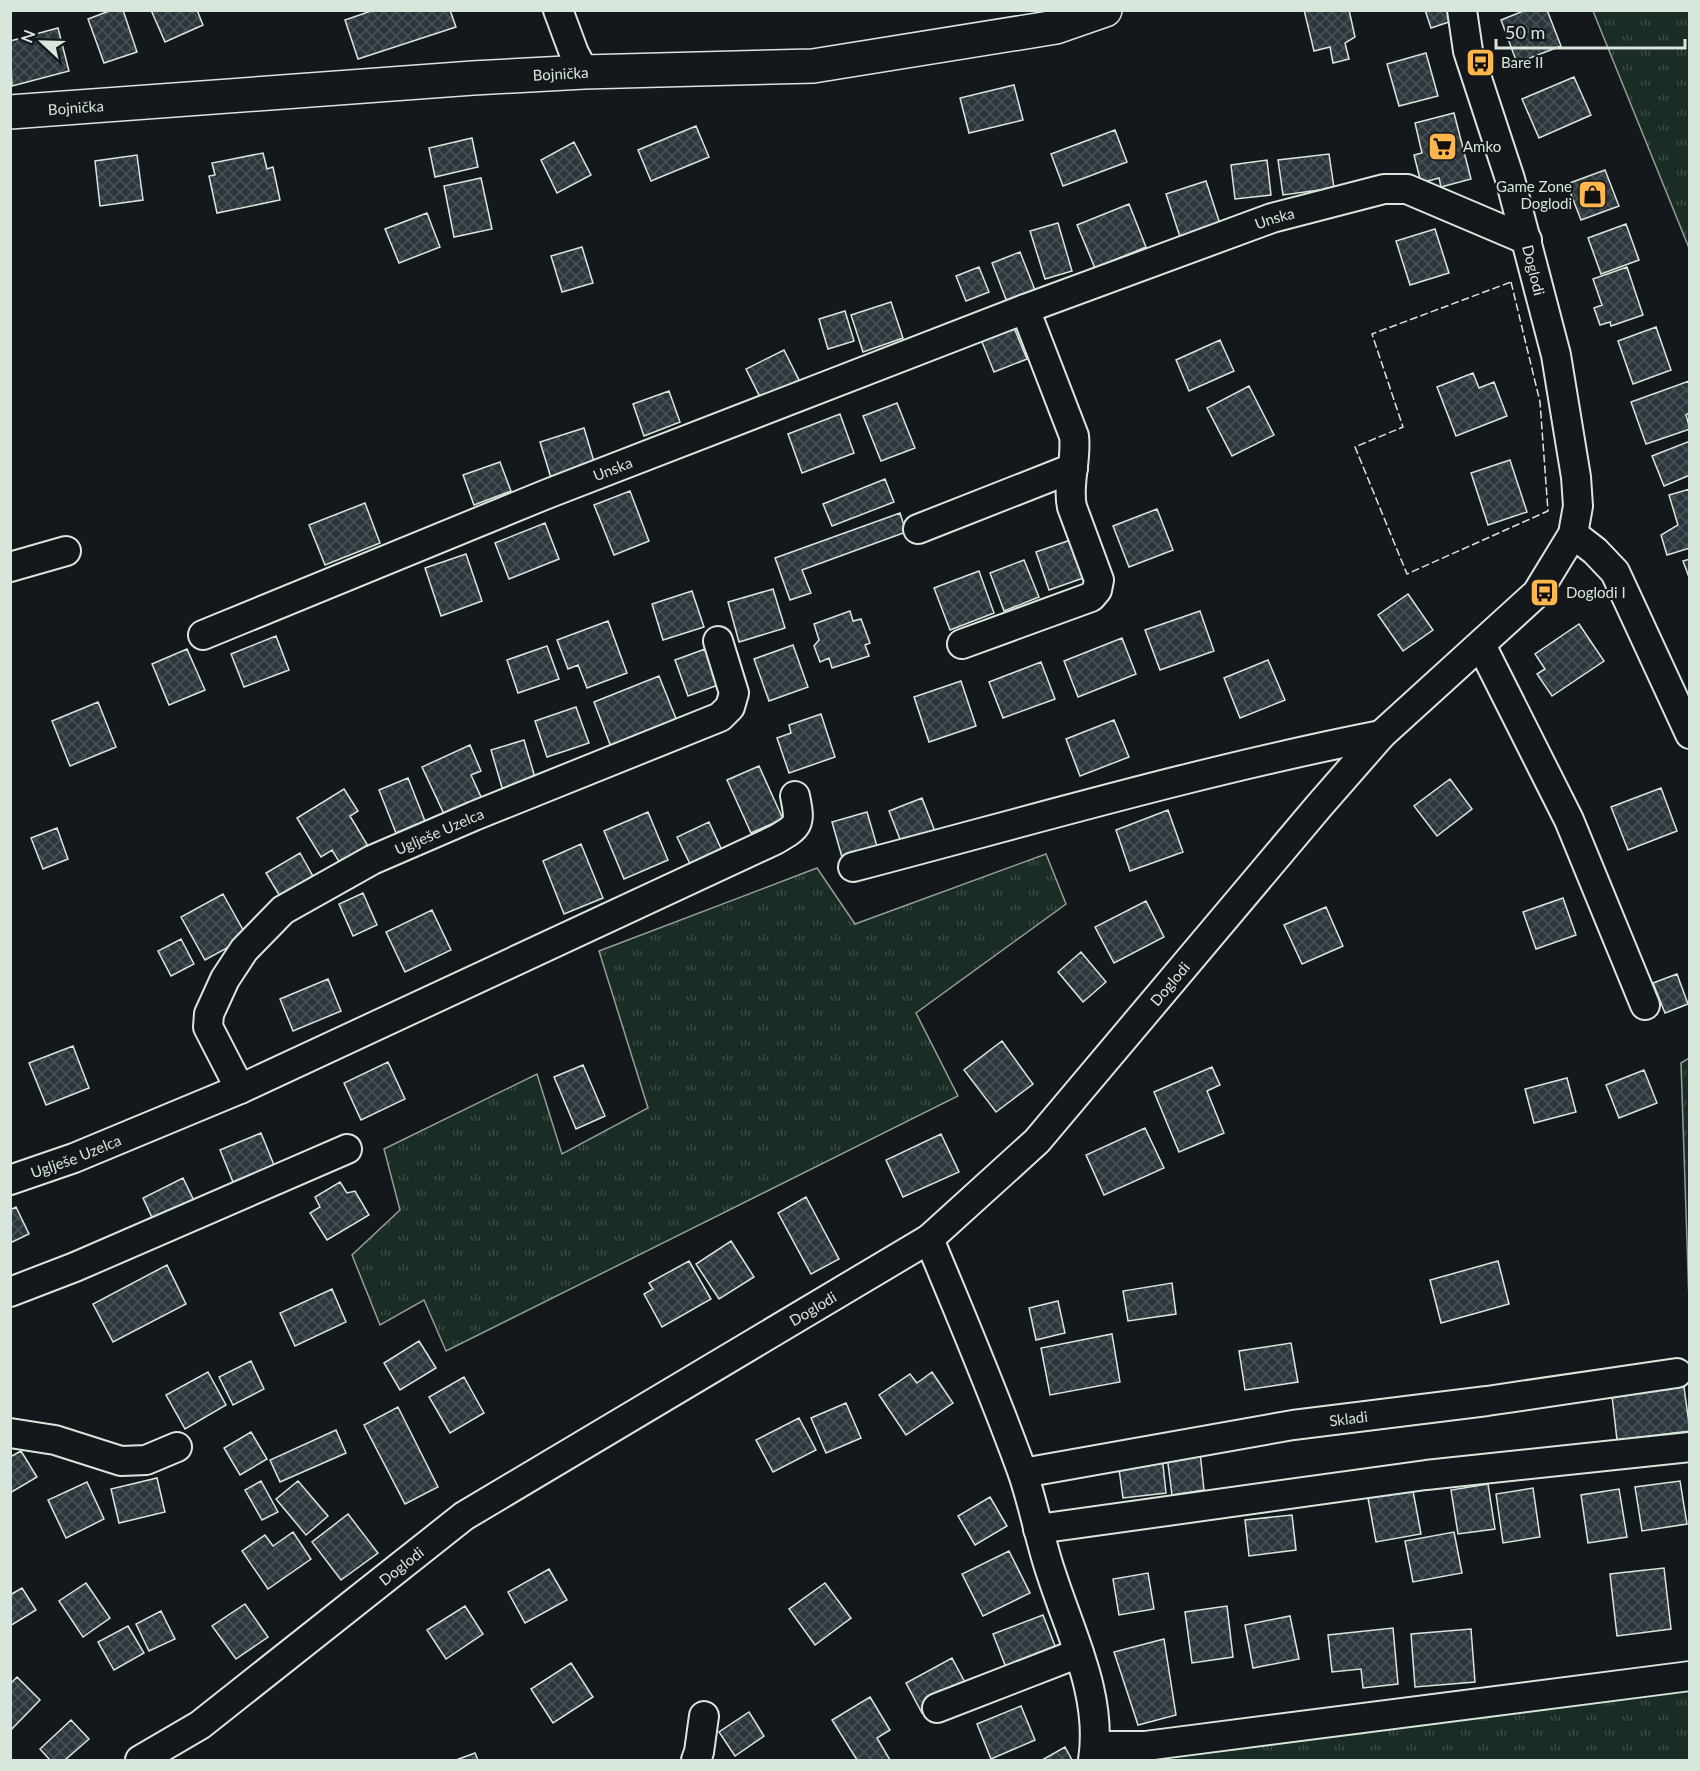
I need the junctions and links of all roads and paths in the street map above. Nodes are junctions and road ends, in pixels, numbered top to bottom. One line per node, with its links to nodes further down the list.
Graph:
1 (558, 10): 4 (street)
2 (1105, 10): 4 (main road, Bojnička)
3 (1462, 10): 6 (street, Doglodi)
4 (584, 72): 5 (main road, Bojnička)
5 (10, 112)
6 (1527, 240): 7 (street, Unska); 10 (street, Doglodi)
7 (1025, 309): 8 (street); 13 (street, Unska)
8 (1073, 468): 9 (street); 15 (street)
9 (918, 529)
10 (1573, 534): 16 (street, Doglodi); 17 (street)
11 (66, 551): 12 (street)
12 (10, 567)
13 (203, 635)
14 (718, 641): 22 (street, Uglješe Uzelca)
15 (962, 644)
16 (1481, 645): 18 (street, Doglodi); 21 (street)
17 (1689, 734)
18 (1381, 735): 20 (street); 25 (street, Doglodi)
19 (795, 796): 22 (street, Uglješe Uzelca)
20 (853, 867)
21 (1645, 1005)
22 (240, 1089): 24 (street, Uglješe Uzelca)
23 (347, 1149): 26 (street)
24 (10, 1180)
25 (929, 1239): 31 (street); 38 (street, Doglodi)
26 (10, 1292)
27 (1677, 1373): 31 (street, Skladi)
28 (10, 1433): 30 (street)
29 (1689, 1447): 32 (street)
30 (177, 1448)
31 (1023, 1473): 32 (street)
32 (1038, 1529): 33 (street)
33 (1079, 1653): 35 (street); 37 (street)
34 (1689, 1676): 37 (street)
35 (938, 1708)
36 (704, 1716): 39 (street)
37 (1094, 1753)
38 (140, 1761)
39 (696, 1761)

